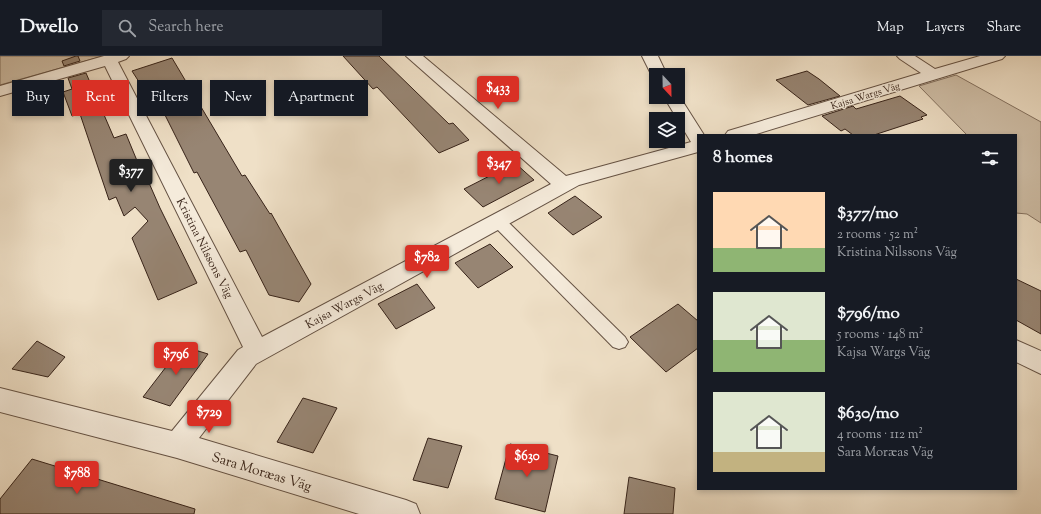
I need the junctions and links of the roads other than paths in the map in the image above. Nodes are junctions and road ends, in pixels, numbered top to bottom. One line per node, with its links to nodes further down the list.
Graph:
1 (414, 56): 13 (street)
2 (650, 56): 6 (street)
3 (905, 56): 7 (street)
4 (997, 56): 7 (street, Kajsa Wargs Väg)
5 (115, 58): 8 (street); 17 (street, Kristina Nilssons Väg)
6 (654, 68)
7 (933, 74): 10 (street, Kajsa Wargs Väg)
8 (0, 91)
9 (676, 104): 11 (street)
10 (737, 134)
11 (697, 137)
12 (697, 146): 13 (street, Kajsa Wargs Väg)
13 (564, 185): 14 (street, Kajsa Wargs Väg)
14 (498, 222): 15 (lane); 17 (street, Kajsa Wargs Väg)
15 (619, 342)
16 (1017, 351): 18 (street)
17 (257, 352): 20 (street, Kajsa Wargs Väg)
18 (1041, 363)
19 (0, 400): 20 (street, Sara Moræas Väg)
20 (177, 445): 21 (street, Sara Moræas Väg)
21 (406, 514)

